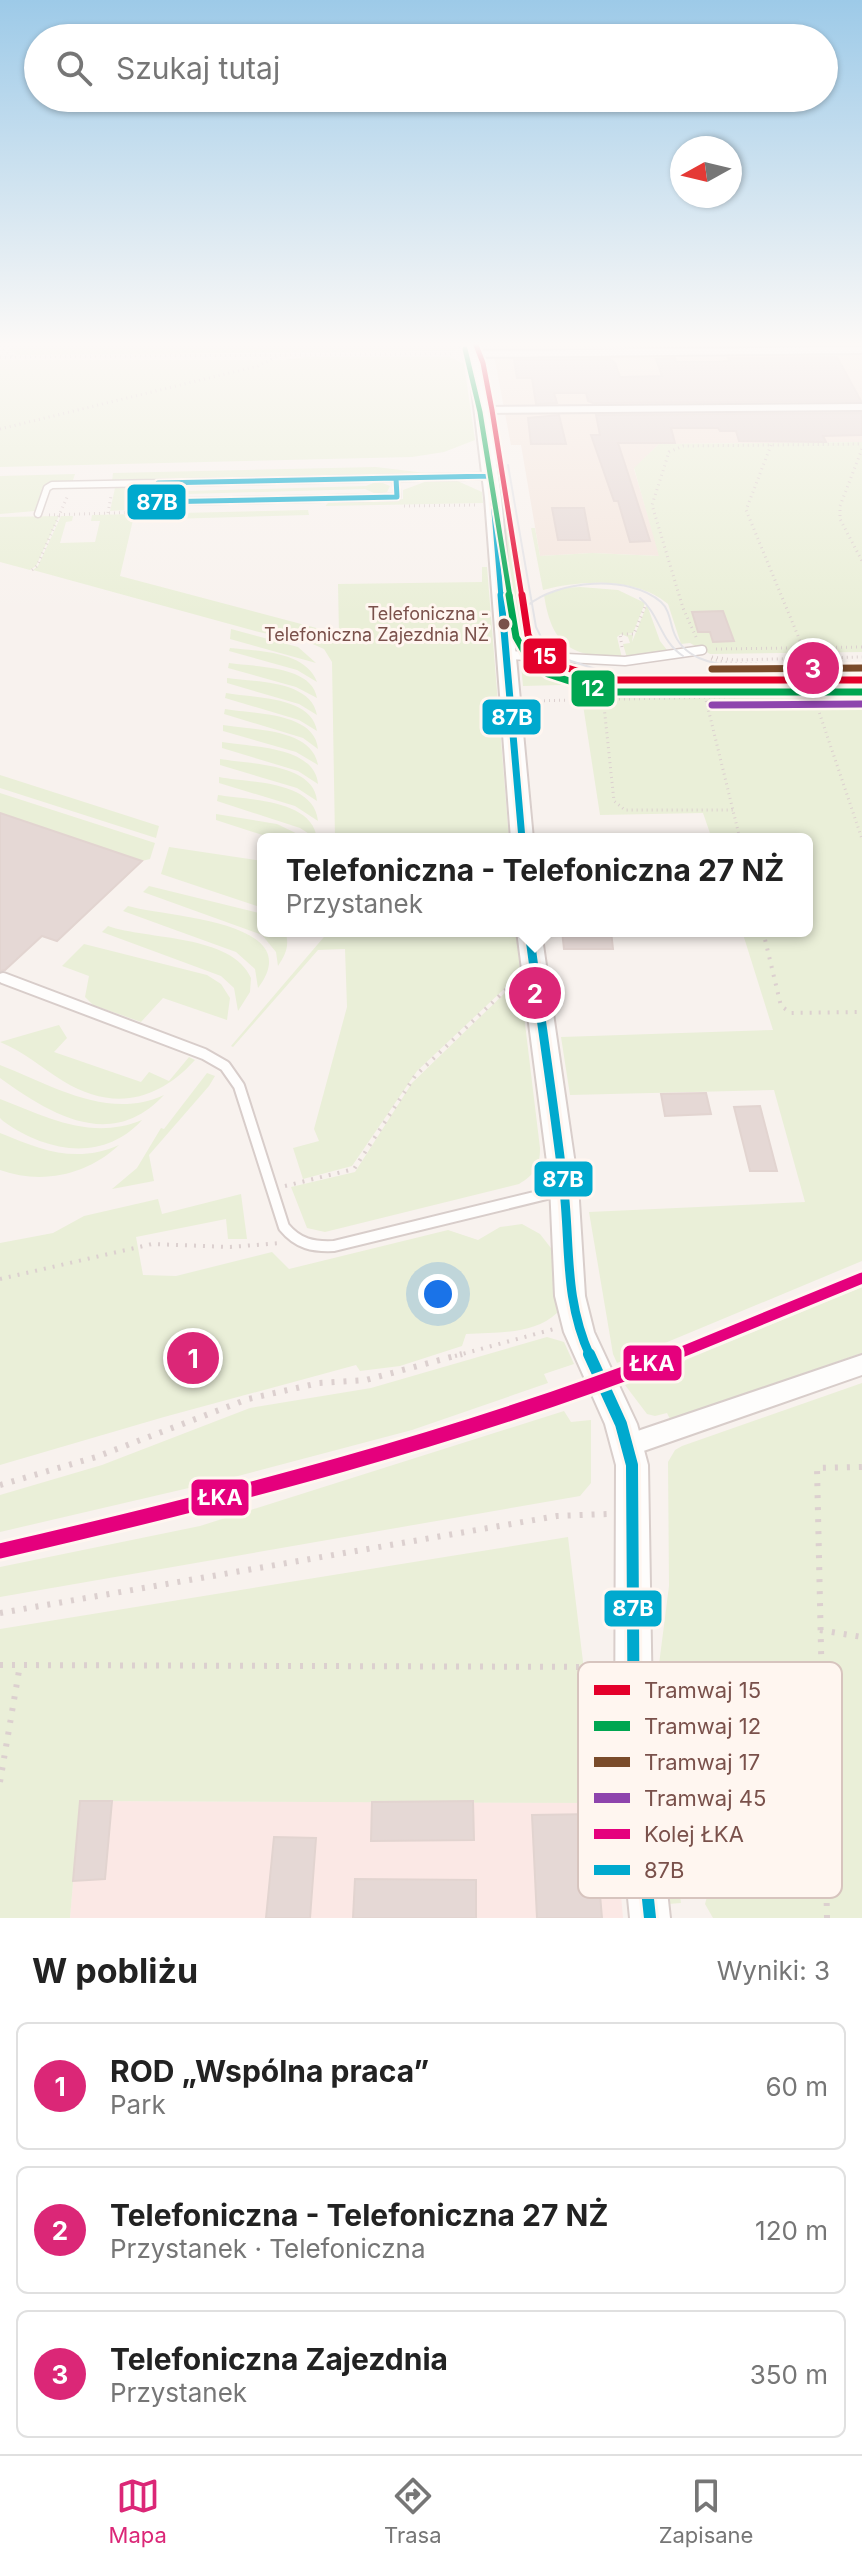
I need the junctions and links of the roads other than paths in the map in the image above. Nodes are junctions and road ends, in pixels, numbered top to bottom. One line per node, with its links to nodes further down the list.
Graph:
1 (485, 435): 2 (street)
2 (491, 476): 3 (lane); 7 (street)
3 (396, 478): 4 (lane); 4 (lane)
4 (158, 483): 5 (lane)
5 (38, 514)
6 (698, 650): 7 (lane)
7 (507, 655): 8 (street)
8 (522, 833)
9 (530, 937): 11 (street)
10 (3, 978): 11 (lane)
11 (565, 1189): 13 (street)
12 (862, 1365): 13 (street)
13 (629, 1445): 14 (street)
14 (634, 1662)
15 (647, 1898): 16 (street)
16 (650, 1918)

